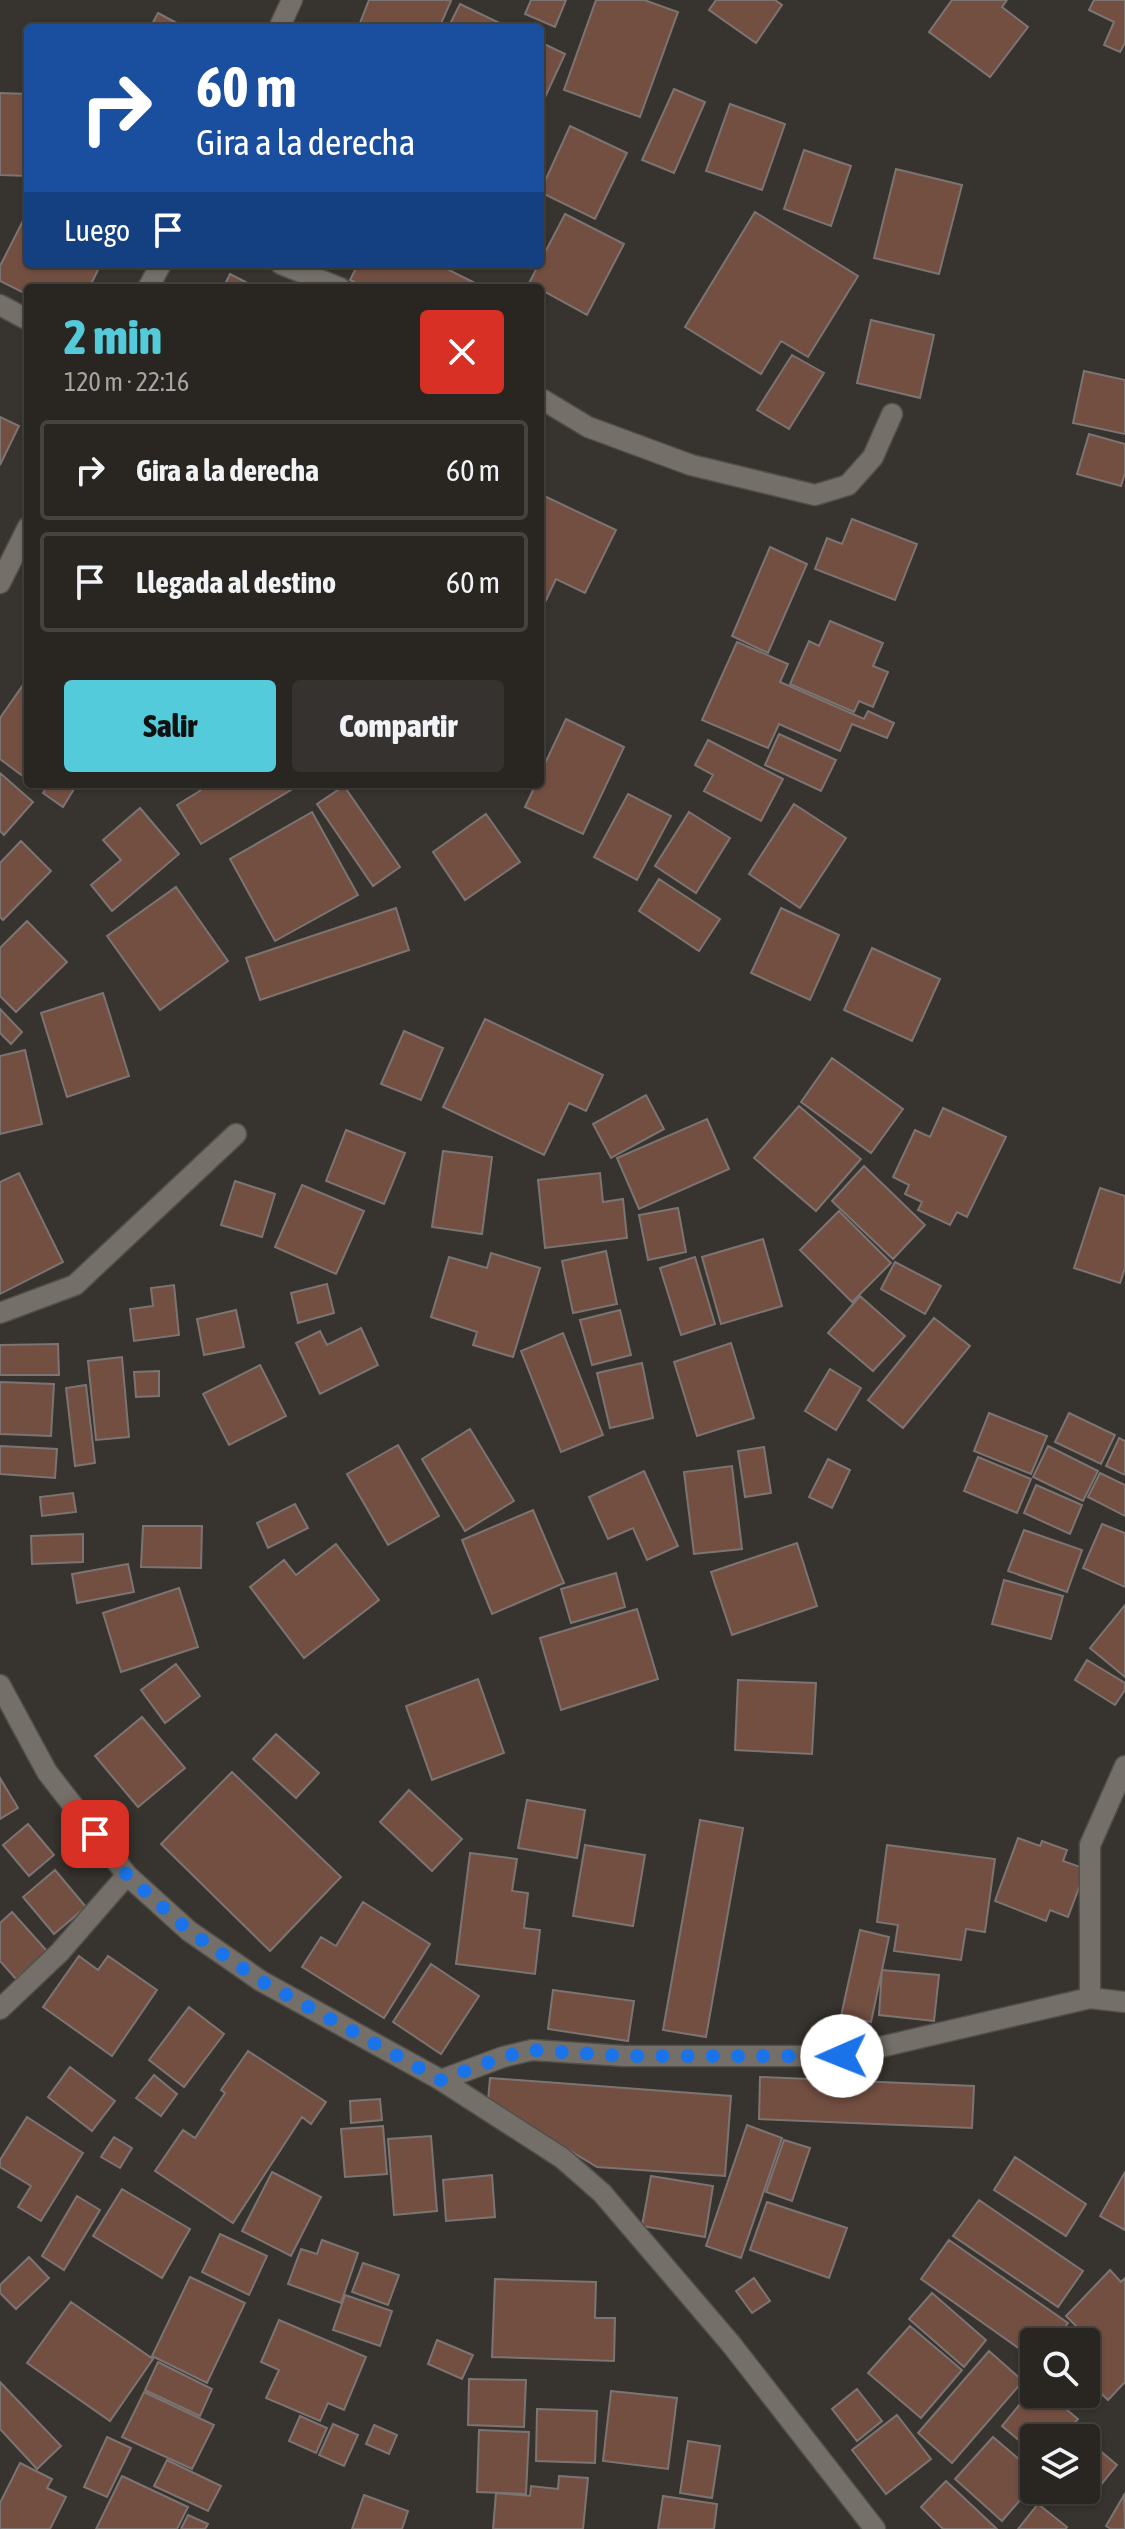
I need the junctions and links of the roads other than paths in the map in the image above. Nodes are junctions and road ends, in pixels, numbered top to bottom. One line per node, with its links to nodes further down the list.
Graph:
1 (292, 0): 2 (street)
2 (281, 24)
3 (291, 268): 4 (street)
4 (330, 284)
5 (0, 305): 6 (street)
6 (24, 318)
7 (544, 400): 8 (street)
8 (892, 414)
9 (24, 535): 10 (street)
10 (0, 583)
11 (236, 1134): 12 (street)
12 (0, 1313)
13 (0, 1685): 15 (street)
14 (1125, 1766): 16 (street)
15 (127, 1875): 18 (street); 19 (street)
16 (1090, 1998): 17 (street); 19 (street)
17 (1125, 2002)
18 (0, 2009)
19 (441, 2080): 20 (street)
20 (875, 2529)

